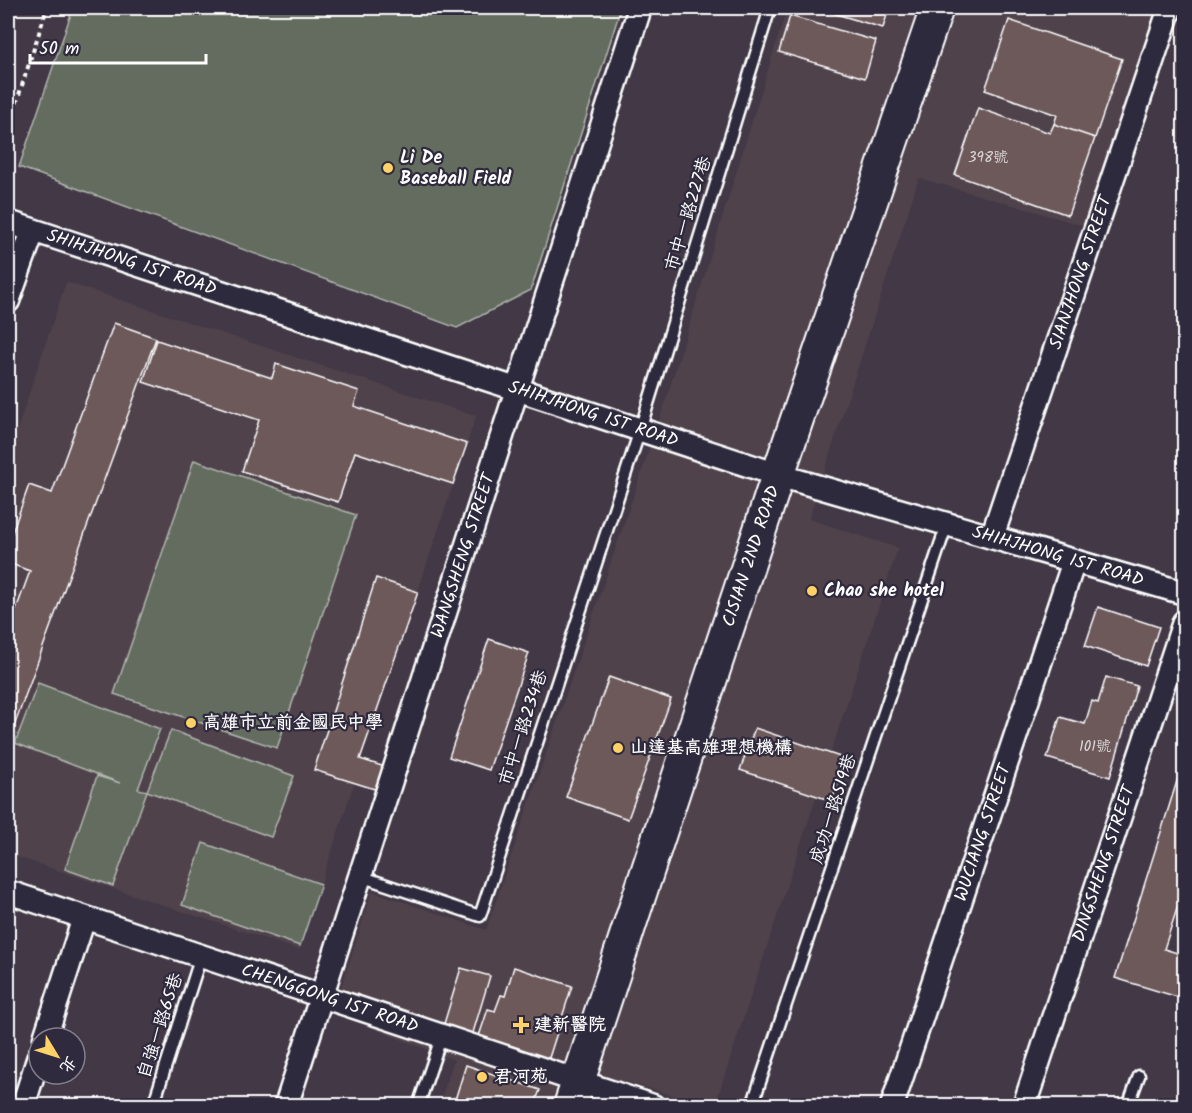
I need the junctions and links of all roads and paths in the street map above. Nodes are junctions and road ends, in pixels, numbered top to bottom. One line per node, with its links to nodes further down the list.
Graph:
1 (47, 8): 6 (path)
2 (640, 8): 10 (street, WANGSHENG STREET)
3 (770, 8): 11 (lane, 市中一路227巷)
4 (937, 8): 12 (street, CISIAN 2ND ROAD)
5 (1170, 8): 14 (street, SIANJHONG STREET)
6 (8, 129)
7 (8, 222): 8 (street, SHIHJHONG 1ST ROAD)
8 (33, 231): 9 (street); 10 (street, SHIHJHONG 1ST ROAD)
9 (8, 301)
10 (516, 389): 11 (street, SHIHJHONG 1ST ROAD); 18 (street, WANGSHENG STREET)
11 (639, 430): 12 (street, SHIHJHONG 1ST ROAD); 18 (lane, 市中一路234巷)
12 (778, 475): 13 (street, SHIHJHONG 1ST ROAD); 27 (street, CISIAN 2ND ROAD)
13 (947, 524): 14 (street, SHIHJHONG 1ST ROAD); 33 (lane, 成功一路519巷)
14 (992, 537): 15 (street, SHIHJHONG 1ST ROAD)
15 (1074, 561): 16 (street, SHIHJHONG 1ST ROAD); 34 (street, WUCIANG STREET)
16 (1185, 593)
17 (1185, 622): 35 (street, DINGSHENG STREET)
18 (359, 876): 22 (street, WANGSHENG STREET)
19 (8, 892): 20 (street, CHENGGONG 1ST ROAD)
20 (84, 918): 21 (street, CHENGGONG 1ST ROAD); 23 (street)
21 (201, 956): 22 (street, CHENGGONG 1ST ROAD); 29 (lane, 自強一路65巷)
22 (321, 996): 24 (street, CHENGGONG 1ST ROAD); 30 (street, WANGSHENG STREET)
23 (49, 1026)
24 (442, 1035): 27 (street, CHENGGONG 1ST ROAD); 31 (lane)
25 (1139, 1076): 36 (lane)
26 (29, 1086): 28 (street)
27 (574, 1093): 32 (street, CHENGGONG 1ST ROAD)
28 (23, 1106)
29 (153, 1106)
30 (286, 1106)
31 (418, 1106)
32 (653, 1106)
33 (752, 1106)
34 (892, 1106)
35 (1024, 1106)
36 (1128, 1106)

